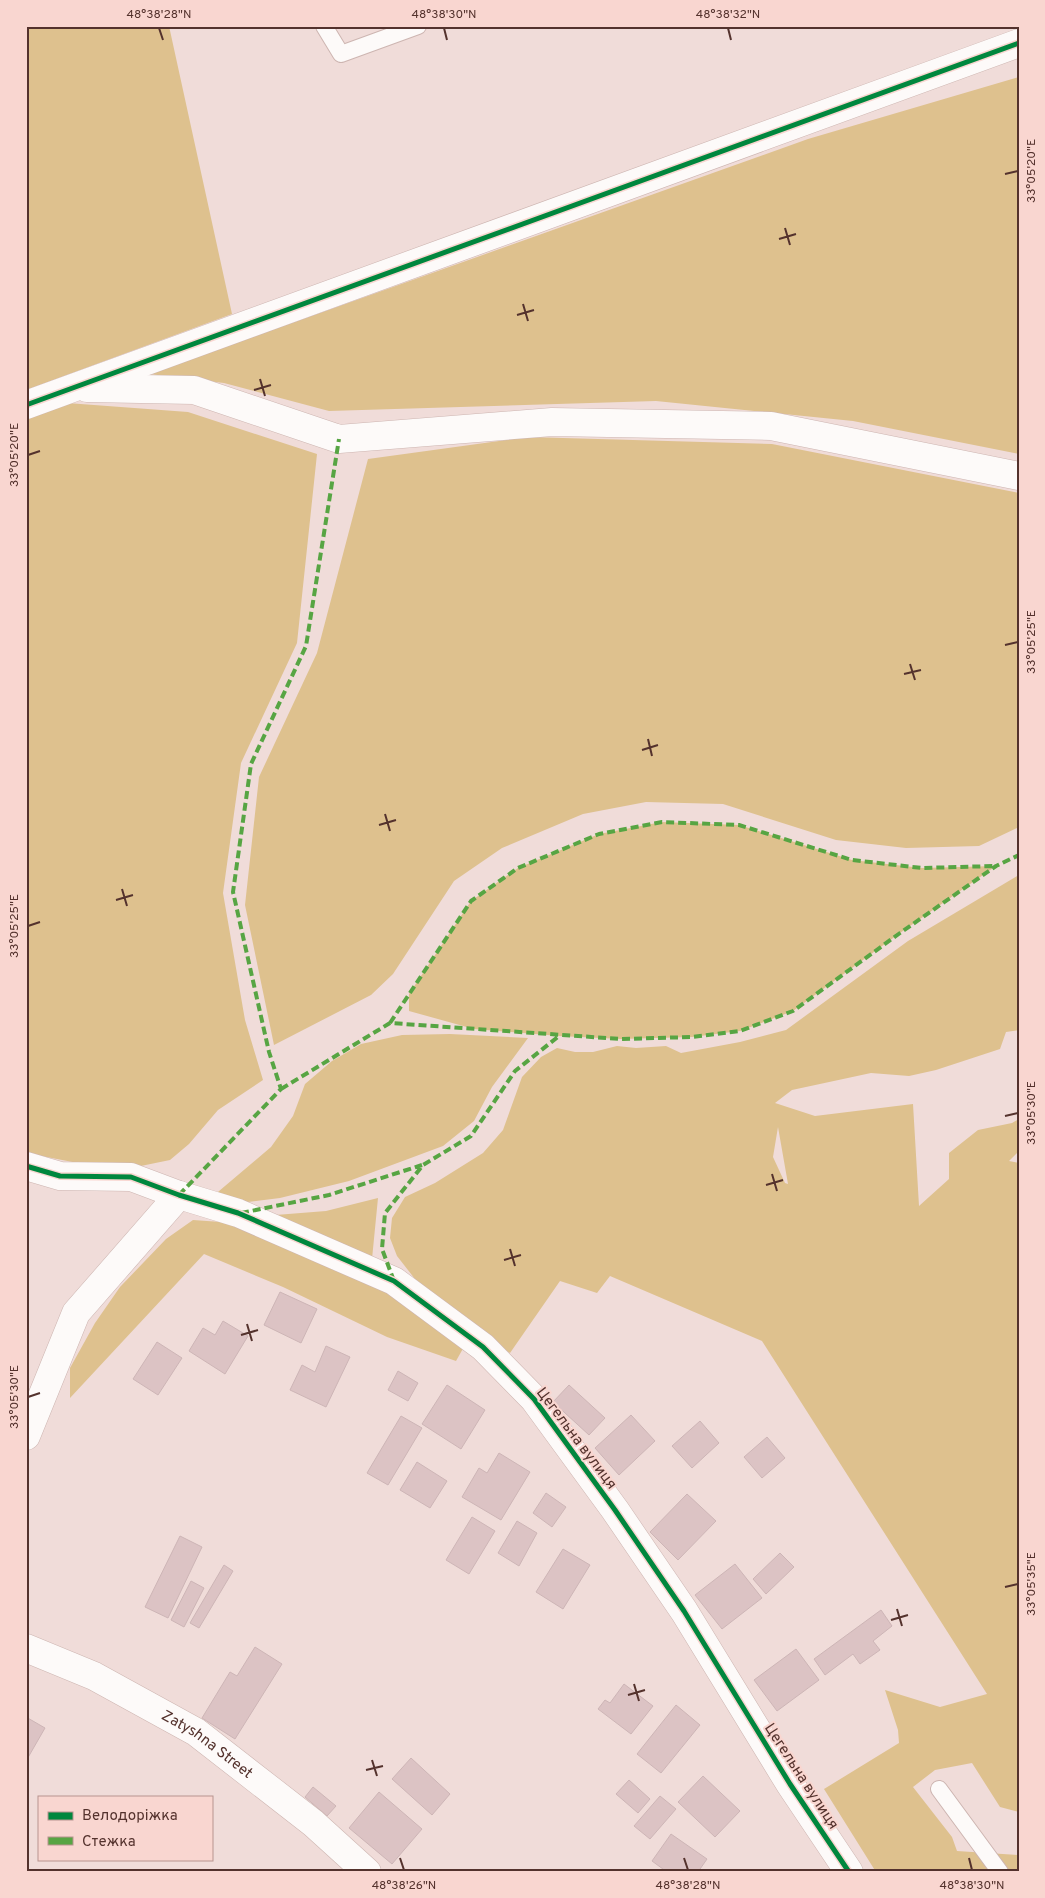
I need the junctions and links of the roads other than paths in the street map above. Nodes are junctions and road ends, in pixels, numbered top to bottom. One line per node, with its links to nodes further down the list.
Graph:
1 (324, 26): 2 (lane)
2 (418, 26)
3 (1019, 43): 4 (street)
4 (71, 388): 5 (street); 6 (street)
5 (26, 405)
6 (1019, 476)
7 (26, 1166): 8 (street, Цегельна вулиця)
8 (179, 1195): 9 (street); 13 (street, Цегельна вулиця)
9 (26, 1436)
10 (26, 1648): 12 (street, Zatyshna Street)
11 (939, 1789): 14 (lane)
12 (367, 1872)
13 (849, 1872)
14 (1000, 1872)

